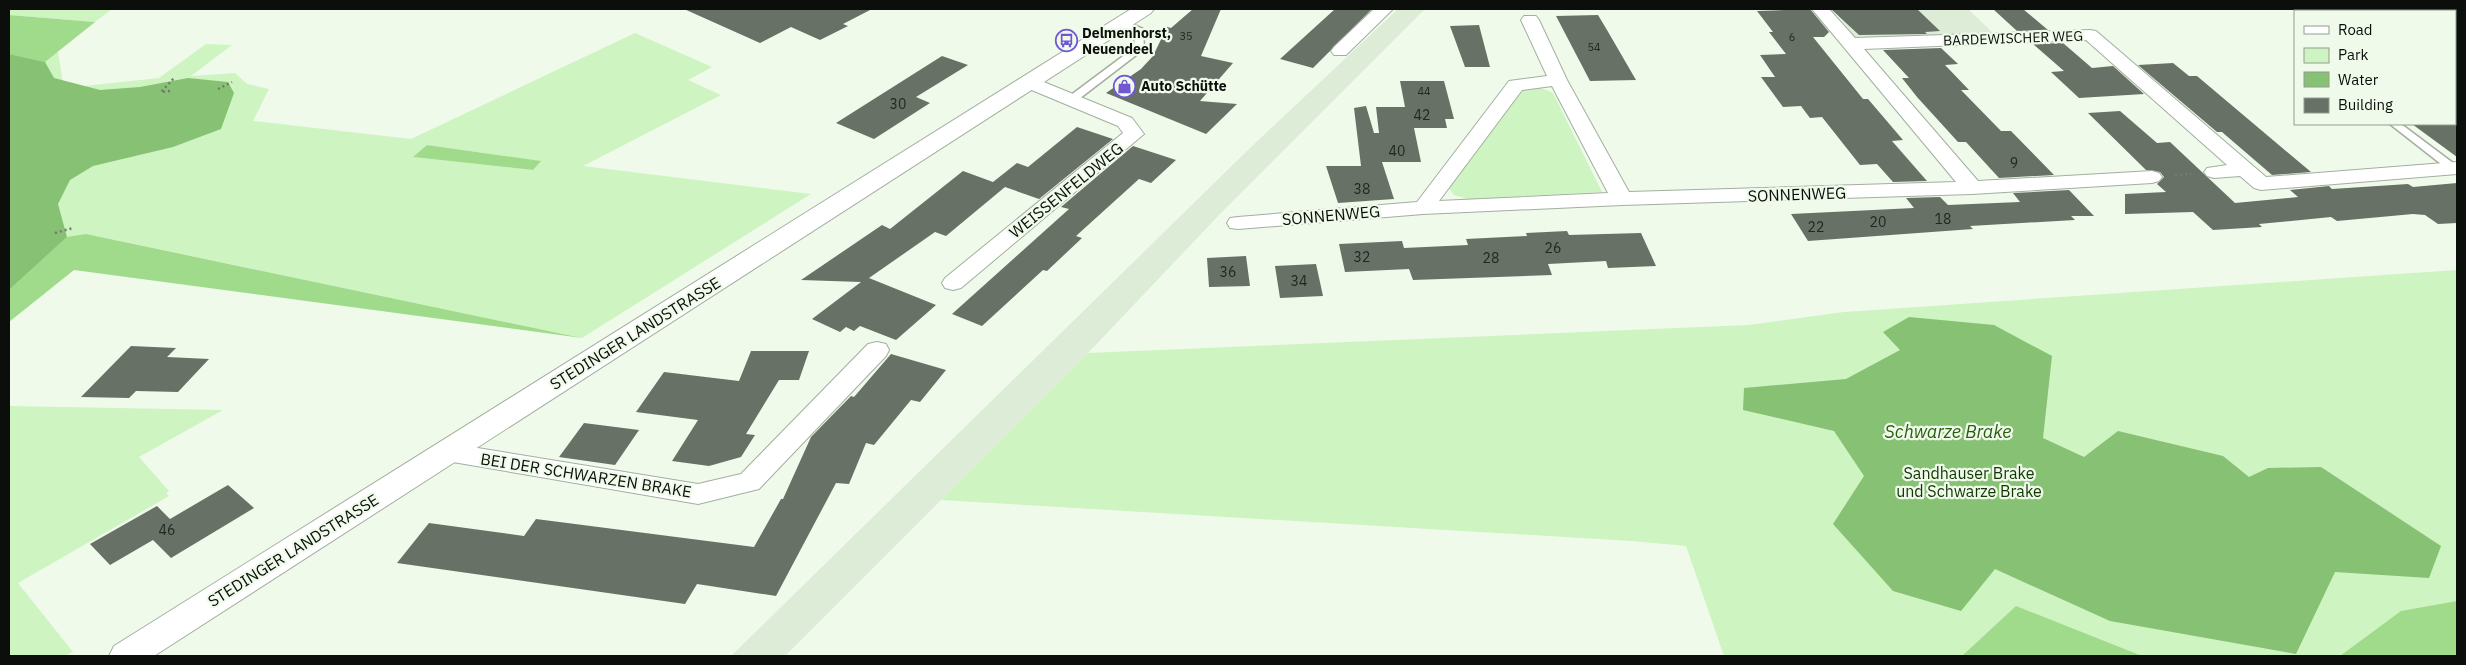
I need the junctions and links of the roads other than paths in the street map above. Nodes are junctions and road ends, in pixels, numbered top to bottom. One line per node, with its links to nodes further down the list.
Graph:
1 (1144, 9): 5 (main road, STEDINGER LANDSTRASSE)
2 (1384, 9): 7 (street)
3 (1820, 9): 6 (street)
4 (1530, 20): 8 (street)
5 (1122, 23): 9 (main road, STEDINGER LANDSTRASSE); 10 (lane)
6 (1850, 44): 13 (street, BARDEWISCHER WEG); 16 (street)
7 (1340, 51)
8 (1558, 80): 17 (street); 18 (street)
9 (1029, 82): 10 (street, WEISSENFELDWEG); 22 (main road, STEDINGER LANDSTRASSE)
10 (1071, 100): 20 (street, WEISSENFELDWEG)
11 (2396, 125): 12 (lane)
12 (2456, 168): 13 (street, BARDEWISCHER WEG)
13 (2245, 170): 14 (street)
14 (2214, 172)
15 (2152, 176): 16 (street, SONNENWEG)
16 (1972, 188): 17 (street, SONNENWEG)
17 (1622, 199): 18 (street, SONNENWEG)
18 (1423, 208): 19 (street, SONNENWEG)
19 (1238, 223)
20 (953, 282)
21 (877, 350): 22 (street, BEI DER SCHWARZEN BRAKE)
22 (447, 452): 23 (main road, STEDINGER LANDSTRASSE)
23 (126, 656)

